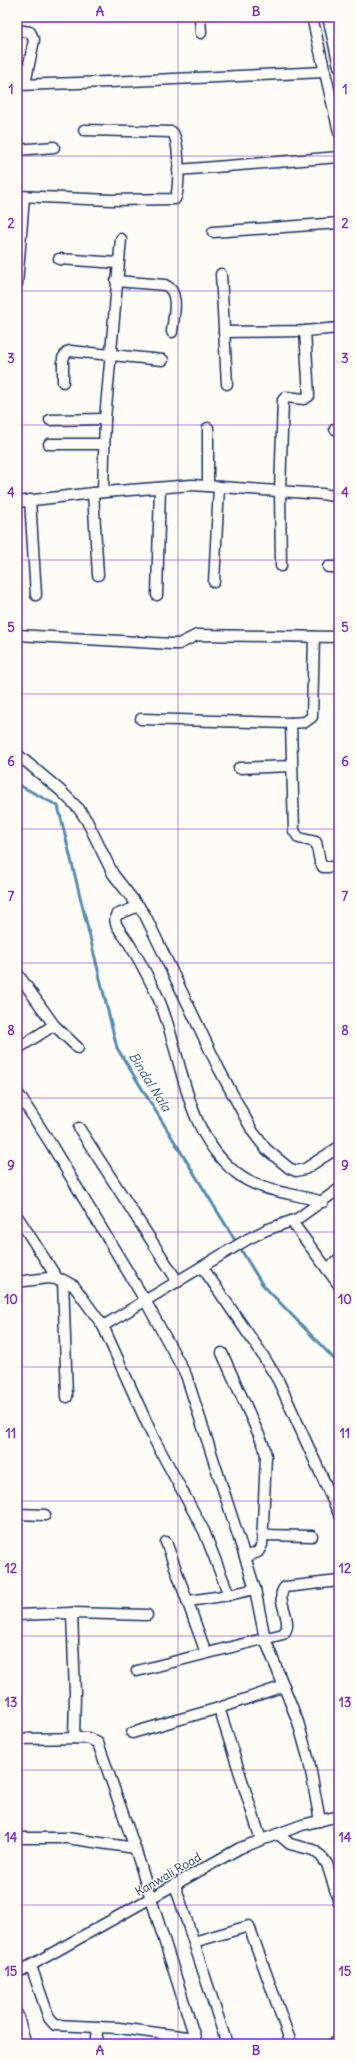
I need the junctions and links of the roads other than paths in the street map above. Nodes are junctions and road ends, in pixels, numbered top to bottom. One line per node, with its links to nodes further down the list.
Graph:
1 (200, 17): 5 (street)
2 (312, 17): 7 (street)
3 (328, 17): 6 (street)
4 (17, 30): 8 (street)
5 (200, 33)
6 (339, 66)
7 (325, 72): 8 (street); 10 (street)
8 (21, 84)
9 (84, 130): 14 (street)
10 (339, 132)
11 (54, 147): 12 (street)
12 (17, 150)
13 (339, 157): 14 (street)
14 (178, 170): 15 (street)
15 (20, 197): 23 (street)
16 (339, 224): 17 (street)
17 (213, 232)
18 (121, 239): 20 (street)
19 (59, 259): 20 (street)
20 (118, 263): 22 (street)
21 (221, 274): 27 (street)
22 (116, 281): 26 (street); 28 (street)
23 (17, 284)
24 (339, 328): 25 (street)
25 (305, 331): 27 (street); 40 (street)
26 (172, 332)
27 (224, 332): 31 (street)
28 (110, 355): 29 (street); 30 (street); 32 (street)
29 (163, 360)
30 (63, 382)
31 (227, 384)
32 (105, 419): 33 (street); 36 (street)
33 (50, 420)
34 (208, 428): 37 (street)
35 (50, 444): 36 (street)
36 (104, 444): 41 (street)
37 (208, 486): 38 (street); 39 (street)
38 (219, 487): 40 (street); 49 (street)
39 (160, 488): 41 (street); 51 (street)
40 (280, 491): 42 (street); 45 (street)
41 (98, 493): 43 (street); 48 (street)
42 (339, 497)
43 (30, 500): 44 (street); 50 (street)
44 (17, 502)
45 (281, 566)
46 (328, 567): 47 (street)
47 (339, 567)
48 (98, 575)
49 (214, 582)
50 (36, 595)
51 (157, 595)
52 (17, 635): 53 (street)
53 (314, 637): 54 (street); 56 (street)
54 (339, 637)
55 (141, 719): 56 (street)
56 (291, 723): 58 (street)
57 (17, 754): 61 (street)
58 (292, 766): 59 (street); 60 (street)
59 (239, 768)
60 (339, 867)
61 (139, 906): 68 (street); 70 (street)
62 (17, 973): 63 (street)
63 (54, 1025): 64 (street); 65 (street)
64 (78, 1048)
65 (17, 1049)
66 (17, 1092): 80 (street)
67 (79, 1128): 78 (street)
68 (339, 1147)
69 (339, 1189): 70 (street)
70 (323, 1202): 72 (street)
71 (17, 1216): 76 (street)
72 (292, 1222): 74 (street); 75 (street)
73 (339, 1259): 75 (street)
74 (203, 1268): 78 (street); 84 (street)
75 (327, 1269): 79 (street)
76 (60, 1279): 77 (street); 81 (street); 83 (street)
77 (17, 1282)
78 (178, 1282): 80 (street)
79 (339, 1286)
80 (146, 1302): 81 (street); 90 (street)
81 (103, 1326): 93 (street)
82 (222, 1353): 87 (street)
83 (66, 1397)
84 (339, 1513)
85 (17, 1514): 86 (street)
86 (45, 1515)
87 (262, 1535): 88 (street); 90 (street)
88 (312, 1536)
89 (166, 1542): 94 (street)
90 (246, 1557): 92 (street)
91 (339, 1581): 98 (street)
92 (255, 1590): 93 (street); 98 (street)
93 (229, 1595): 94 (street)
94 (188, 1601): 99 (street)
95 (72, 1613): 96 (street); 97 (street); 104 (street)
96 (17, 1615)
97 (148, 1615)
98 (265, 1639): 99 (street); 101 (street)
99 (206, 1653): 100 (street)
100 (137, 1671)
101 (284, 1686): 102 (street); 107 (street)
102 (219, 1708): 103 (street); 110 (street)
103 (132, 1733)
104 (74, 1738): 105 (street); 111 (street)
105 (17, 1739)
106 (339, 1816): 107 (street, Kanwali Road)
107 (320, 1821): 108 (street, Kanwali Road)
108 (278, 1834): 110 (street, Kanwali Road); 114 (street)
109 (17, 1838): 111 (street)
110 (261, 1840): 112 (street, Kanwali Road)
111 (135, 1848): 113 (street)
112 (175, 1885): 113 (street, Kanwali Road); 115 (street)
113 (151, 1898): 116 (street, Kanwali Road); 122 (street)
114 (339, 1902)
115 (194, 1942): 121 (street); 125 (street)
116 (31, 1966): 117 (street, Kanwali Road); 119 (street)
117 (17, 1973)
118 (17, 2014): 123 (street)
119 (98, 2028): 122 (street); 124 (street)
120 (339, 2039): 126 (street)
121 (290, 2040)
122 (196, 2041)
123 (26, 2044)
124 (95, 2044)
125 (226, 2044)
126 (333, 2044)

